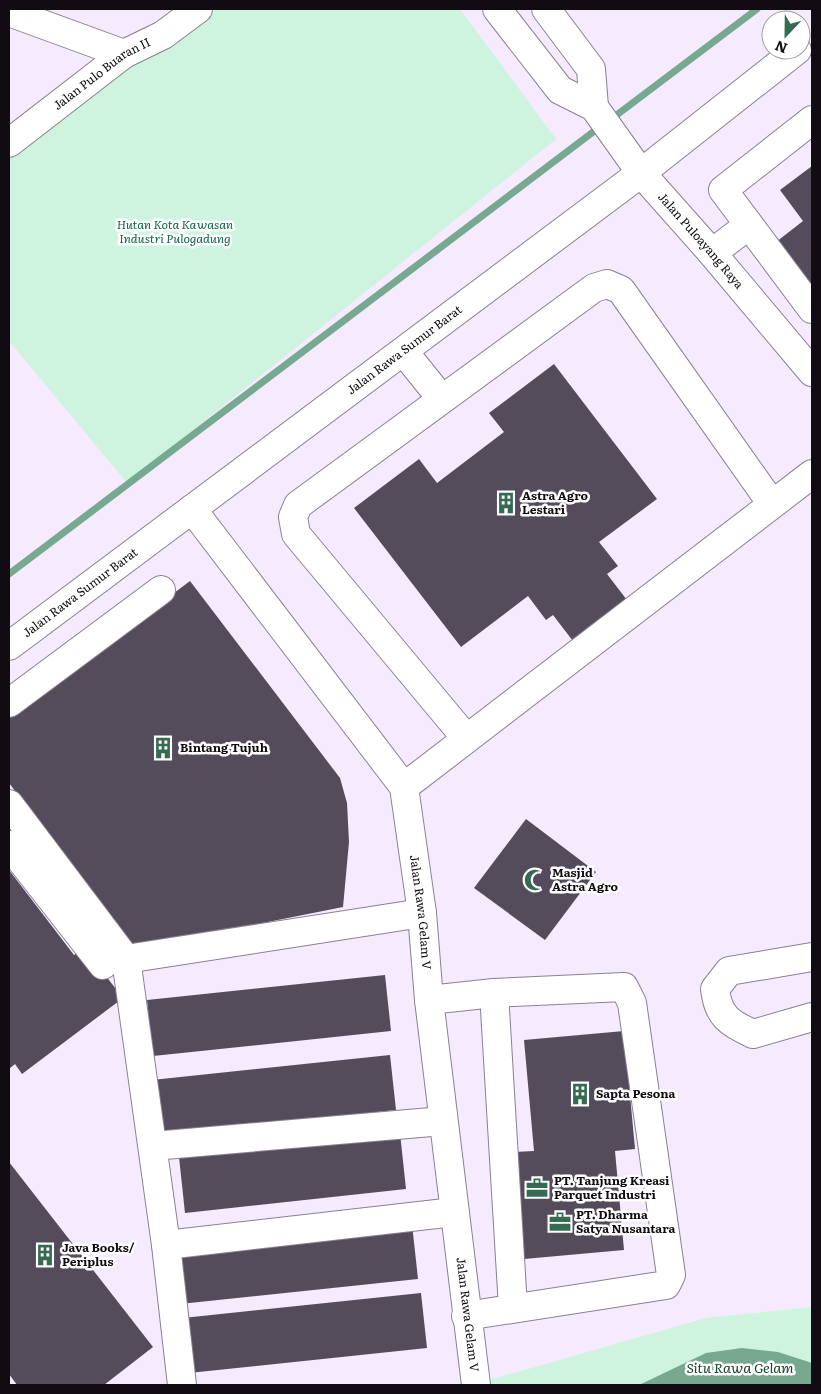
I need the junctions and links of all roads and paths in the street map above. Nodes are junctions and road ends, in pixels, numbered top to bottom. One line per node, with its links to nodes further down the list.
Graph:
1 (198, 9): 5 (street, Jalan Pulo Buaran II)
2 (496, 9): 7 (street, Jalan Puloayang Raya)
3 (546, 9): 7 (street)
4 (9, 12): 5 (street)
5 (124, 54): 9 (street, Jalan Pulo Buaran II)
6 (788, 60): 10 (street, Jalan Rawa Sumur Barat)
7 (597, 112): 10 (street, Jalan Puloayang Raya)
8 (812, 120): 11 (street)
9 (9, 143)
10 (641, 173): 12 (street, Jalan Puloayang Raya); 14 (street, Jalan Rawa Sumur Barat)
11 (749, 225): 12 (street); 13 (street)
12 (712, 253): 15 (street, Jalan Puloayang Raya)
13 (812, 309)
14 (404, 352): 16 (street); 19 (street, Jalan Rawa Sumur Barat)
15 (812, 372)
16 (441, 398): 18 (street); 23 (street)
17 (812, 474): 18 (street)
18 (772, 504): 23 (street)
19 (192, 509): 21 (street, Jalan Rawa Sumur Barat); 24 (street, Jalan Rawa Gelam V)
20 (161, 590): 22 (street)
21 (9, 646)
22 (9, 703)
23 (466, 738): 24 (street)
24 (404, 787): 27 (street, Jalan Rawa Gelam V)
25 (9, 804): 29 (street)
26 (9, 845): 29 (street)
27 (422, 913): 29 (street); 31 (street, Jalan Rawa Gelam V)
28 (812, 958): 32 (street)
29 (115, 962): 34 (street)
30 (494, 993): 31 (street); 37 (street); 37 (street)
31 (429, 1000): 33 (street, Jalan Rawa Gelam V)
32 (812, 1017)
33 (443, 1121): 34 (street); 35 (street, Jalan Rawa Gelam V)
34 (152, 1146): 36 (street)
35 (454, 1212): 36 (street); 38 (street, Jalan Rawa Gelam V)
36 (166, 1245): 39 (street)
37 (513, 1308): 38 (street)
38 (466, 1316): 40 (street, Jalan Rawa Gelam V)
39 (182, 1385)
40 (472, 1385)

